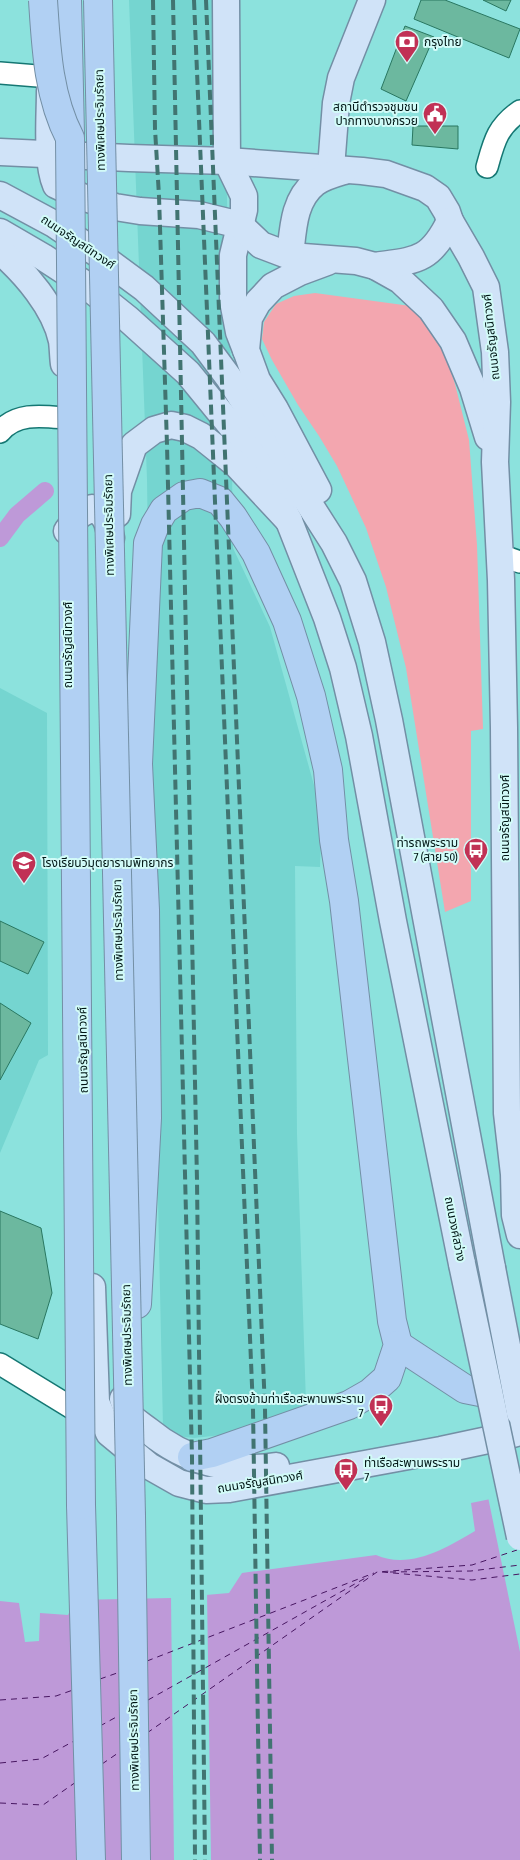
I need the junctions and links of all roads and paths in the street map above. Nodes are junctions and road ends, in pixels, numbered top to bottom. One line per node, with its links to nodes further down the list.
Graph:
1 (45, 0): 8 (main road); 10 (highway, bridge)
2 (66, 0): 10 (highway)
3 (98, 0): 37 (highway, ทางพิเศษประจิมรัถยา, bridge)
4 (109, 0): 12 (main road)
5 (226, 0): 13 (main road)
6 (372, 0): 15 (main road)
7 (0, 73): 8 (street)
8 (50, 77): 10 (main road)
9 (520, 111): 14 (street)
10 (57, 138): 11 (main road, ถนนจรัญสนิทวงศ์); 12 (main road, ถนนจรัญสนิทวงศ์); 18 (main road, ถนนจรัญสนิทวงศ์); 46 (highway, bridge)
11 (9, 153)
12 (129, 158): 13 (main road, ถนนจรัญสนิทวงศ์)
13 (227, 161): 15 (main road, ถนนจรัญสนิทวงศ์); 18 (main road)
14 (487, 168)
15 (339, 169): 17 (main road, ถนนจรัญสนิทวงศ์); 21 (main road)
16 (0, 195): 30 (main road, ถนนจรัญสนิทวงศ์)
17 (450, 221): 23 (main road); 27 (main road, ถนนจรัญสนิทวงศ์)
18 (240, 226): 21 (main road, ถนนจรัญสนิทวงศ์); 24 (main road)
19 (0, 232): 28 (main road, ถนนจรัญสนิทวงศ์)
20 (0, 251): 25 (main road, ถนนจรัญสนิทวงศ์)
21 (290, 256): 22 (main road, ถนนจรัญสนิทวงศ์)
22 (334, 259): 23 (main road, ถนนจรัญสนิทวงศ์); 24 (main road)
23 (375, 266): 27 (main road, ถนนจรัญสนิทวงศ์)
24 (246, 350): 30 (main road)
25 (65, 418): 26 (street); 29 (main road, ถนนจรัญสนิทวงศ์)
26 (0, 432)
27 (495, 462): 32 (main road, ถนนจรัญสนิทวงศ์)
28 (289, 520): 31 (main road, ถนนจรัญสนิทวงศ์); 33 (main road, ถนนจรัญสนิทวงศ์)
29 (67, 531): 31 (main road); 42 (main road, ถนนจรัญสนิทวงศ์)
30 (334, 543): 41 (main road, ถนนจรัญสนิทวงศ์, bridge)
31 (115, 553): 44 (main road, ถนนจรัญสนิทวงศ์)
32 (510, 559): 34 (main road, ถนนจรัญสนิทวงศ์)
33 (393, 921): 45 (main road, ถนนวงศ์สว่าง, bridge)
34 (517, 1181): 35 (main road, ถนนจรัญสนิทวงศ์)
35 (520, 1235)
36 (398, 1345): 37 (highway, bridge); 39 (highway); 44 (highway)
37 (127, 1360): 47 (highway, ทางพิเศษประจิมรัถยา, bridge)
38 (0, 1364): 42 (street)
39 (520, 1387)
40 (520, 1408): 44 (main road, ถนนจรัญสนิทวงศ์)
41 (520, 1413)
42 (107, 1430): 43 (main road, ถนนจรัญสนิทวงศ์)
43 (520, 1432)
44 (192, 1457)
45 (520, 1537)
46 (91, 1860)
47 (136, 1860)

